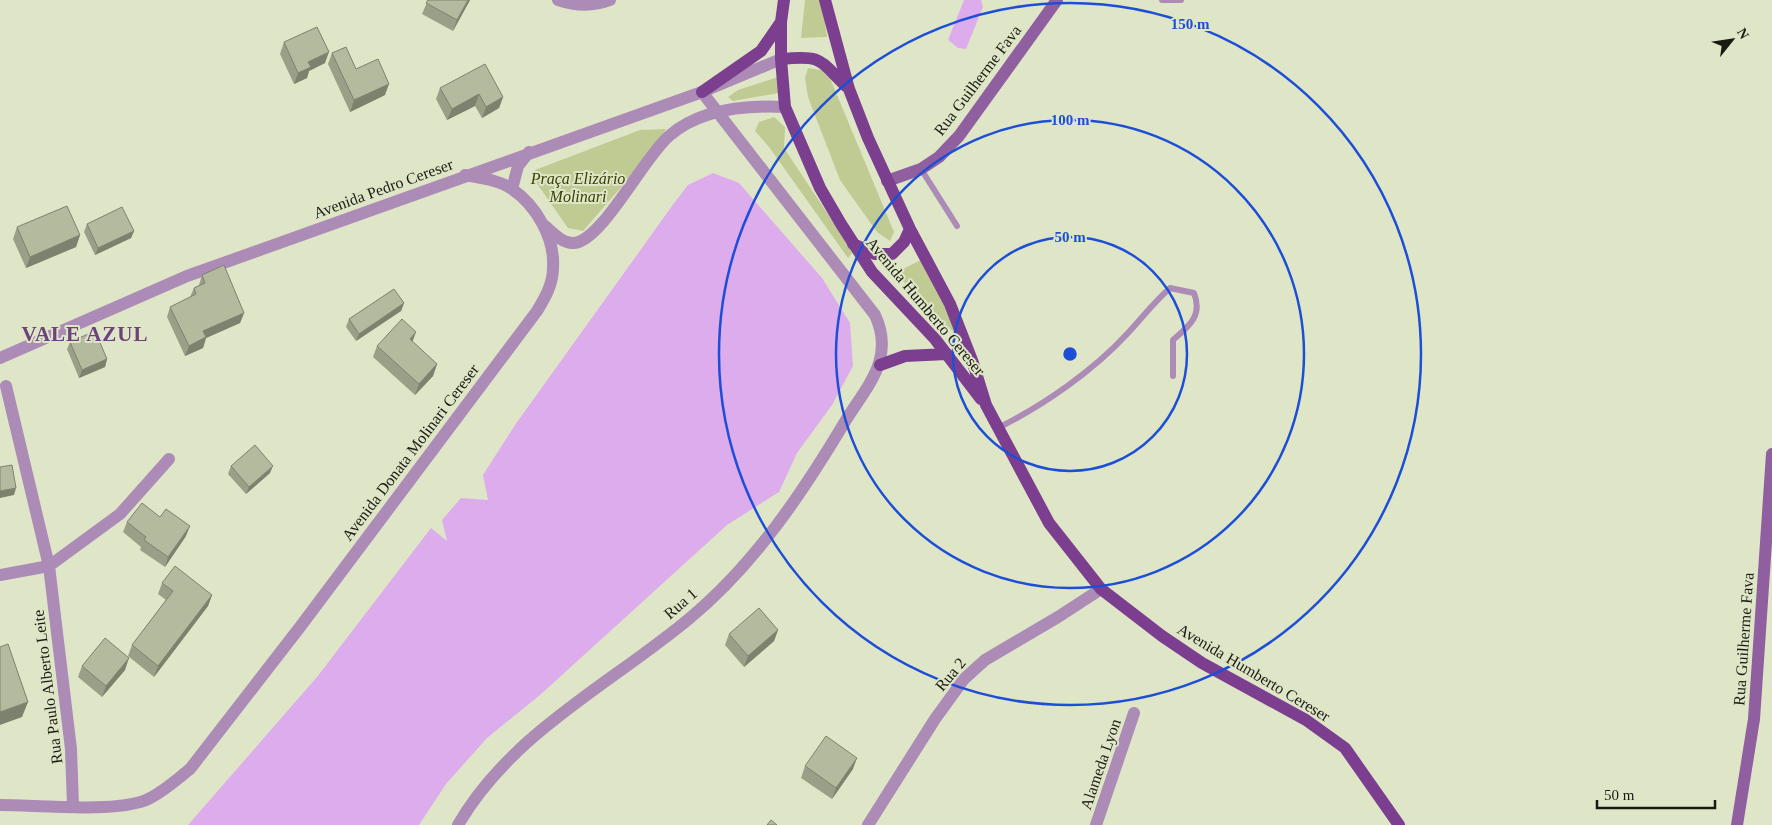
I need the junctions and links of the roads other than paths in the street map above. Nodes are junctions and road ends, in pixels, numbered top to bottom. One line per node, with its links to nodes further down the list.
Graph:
1 (558, 0): 2 (street)
2 (610, 0)
3 (784, 0): 8 (main road, Avenida Humberto Cereser)
4 (825, 0): 10 (main road, Avenida Humberto Cereser)
5 (1057, 0): 15 (street, Rua Guilherme Fava)
6 (1162, 0): 7 (lane)
7 (1181, 0)
8 (781, 22): 9 (main road, Avenida Humberto Cereser); 11 (main road)
9 (781, 59): 10 (main road); 11 (street, Avenida Pedro Cereser); 12 (main road, Avenida Humberto Cereser)
10 (849, 89): 17 (main road, Avenida Humberto Cereser)
11 (702, 92): 13 (street); 14 (street, Avenida Pedro Cereser)
12 (785, 107): 13 (street); 22 (main road, Avenida Humberto Cereser)
13 (719, 113): 19 (street); 25 (street)
14 (529, 152): 16 (street, Avenida Pedro Cereser); 18 (street)
15 (921, 169): 17 (street, Rua Guilherme Fava); 20 (lane)
16 (465, 175): 18 (street); 24 (street, Avenida Pedro Cereser)
17 (887, 180): 21 (main road, Avenida Humberto Cereser)
18 (512, 189): 19 (street)
19 (543, 225): 37 (street, Avenida Donata Molinari Cereser)
20 (957, 226)
21 (910, 229): 22 (main road); 28 (main road, Avenida Humberto Cereser)
22 (854, 244): 23 (main road, Avenida Humberto Cereser)
23 (947, 354): 25 (main road); 28 (main road, Avenida Humberto Cereser)
24 (0, 358)
25 (880, 364): 38 (street, Rua 1)
26 (1172, 376): 29 (lane)
27 (6, 386): 32 (street, Rua Paulo Alberto Leite)
28 (986, 405): 29 (main road, Avenida Humberto Cereser)
29 (998, 428): 34 (main road, Avenida Humberto Cereser)
30 (1772, 454): 42 (street, Rua Guilherme Fava)
31 (169, 459): 32 (street)
32 (49, 566): 33 (street); 37 (street, Rua Paulo Alberto Leite)
33 (0, 575)
34 (1101, 589): 39 (street, Rua 2); 41 (main road, Avenida Humberto Cereser)
35 (1134, 713): 40 (street, Alameda Lyon)
36 (0, 804): 37 (street, Avenida Donata Molinari Cereser)
37 (73, 806)
38 (458, 825)
39 (868, 825)
40 (1096, 825)
41 (1400, 825)
42 (1737, 825)

